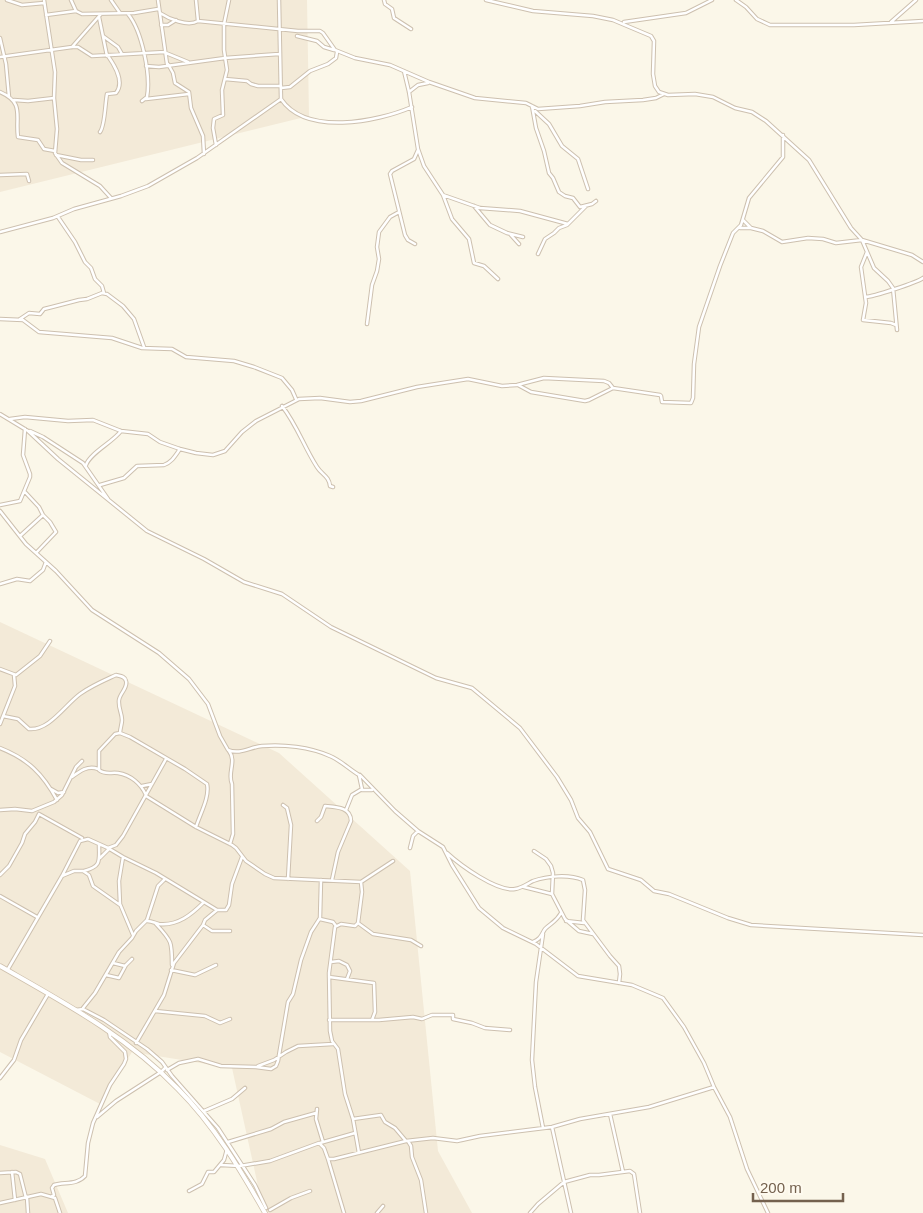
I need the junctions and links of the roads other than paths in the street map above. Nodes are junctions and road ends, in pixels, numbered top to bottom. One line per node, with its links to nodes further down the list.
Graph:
1 (7, 0): 15 (street)
2 (21, 0): 15 (street)
3 (71, 0): 16 (street)
4 (111, 0): 18 (street)
5 (158, 0): 17 (street)
6 (196, 0): 23 (street)
7 (229, 0): 27 (street)
8 (279, 0): 29 (street)
9 (384, 0): 30 (street)
10 (486, 0): 26 (street)
11 (712, 0): 26 (street)
12 (736, 0): 25 (street)
13 (916, 0): 25 (street)
14 (44, 2): 15 (street); 20 (street)
15 (22, 5)
16 (76, 11): 20 (street); 21 (street)
17 (159, 11): 19 (street); 22 (street); 28 (street)
18 (121, 14): 19 (street); 21 (street)
19 (128, 14): 37 (street)
20 (46, 15): 35 (street)
21 (100, 16): 31 (street); 34 (street)
22 (176, 20): 23 (street); 28 (street)
23 (198, 21): 27 (street)
24 (923, 21): 25 (street)
25 (891, 22)
26 (622, 23): 55 (street)
27 (224, 24): 29 (street); 44 (street)
28 (161, 25): 38 (street)
29 (279, 29): 36 (street); 40 (street)
30 (411, 29)
31 (102, 34): 39 (street); 41 (street)
32 (297, 36): 36 (street)
33 (0, 38): 43 (street)
34 (72, 47): 35 (street); 41 (street)
35 (52, 49): 43 (street); 57 (street)
36 (336, 50): 48 (street); 51 (street)
37 (144, 53): 38 (street); 39 (street); 47 (street)
38 (165, 53): 45 (street); 46 (street)
39 (123, 54): 41 (street)
40 (279, 54): 44 (street); 51 (street)
41 (108, 56): 64 (street)
42 (0, 57): 43 (street)
43 (5, 57): 56 (street)
44 (225, 58): 45 (street); 49 (street)
45 (188, 62): 46 (street)
46 (167, 64): 47 (street); 54 (street)
47 (146, 66): 58 (street)
48 (404, 71): 50 (street); 53 (street)
49 (225, 79): 51 (street); 66 (street)
50 (429, 82): 53 (street); 63 (street)
51 (281, 87): 59 (street)
52 (0, 92): 56 (street)
53 (409, 92): 62 (street)
54 (189, 94): 58 (street); 69 (street)
55 (664, 94): 63 (street); 65 (street)
56 (9, 97): 60 (street)
57 (54, 98): 60 (street); 68 (street)
58 (146, 99): 61 (street)
59 (280, 99): 62 (street); 66 (street)
60 (12, 100): 68 (street)
61 (142, 101)
62 (412, 107): 67 (street)
63 (533, 108): 73 (street); 78 (street)
64 (100, 132)
65 (783, 135): 81 (street); 88 (street)
66 (216, 145): 69 (street)
67 (418, 149): 74 (street); 79 (street)
68 (55, 153): 70 (street); 75 (street)
69 (204, 154): 75 (street)
70 (93, 160)
71 (0, 175): 72 (street)
72 (30, 181)
73 (588, 189)
74 (444, 195): 77 (street); 95 (street)
75 (111, 198): 80 (street)
76 (596, 201): 78 (street)
77 (473, 205): 82 (street); 86 (street)
78 (586, 206): 82 (street)
79 (399, 212): 89 (street); 101 (street)
80 (58, 217): 85 (street); 97 (street)
81 (743, 220): 83 (street); 84 (street)
82 (568, 224): 92 (street)
83 (738, 228): 84 (street); 106 (street)
84 (750, 228): 88 (street)
85 (0, 232)
86 (510, 234): 87 (street); 90 (street)
87 (523, 237)
88 (862, 240): 91 (street); 93 (street)
89 (415, 244)
90 (519, 244)
91 (867, 252): 96 (street); 98 (street)
92 (538, 254)
93 (923, 262)
94 (923, 278): 96 (street)
95 (498, 279)
96 (893, 288): 98 (street); 102 (street)
97 (104, 293): 100 (street); 104 (street)
98 (865, 297): 102 (street)
99 (0, 319): 100 (street)
100 (20, 319): 104 (street)
101 (367, 324)
102 (896, 325): 103 (street)
103 (897, 330)
104 (144, 348): 107 (street)
105 (518, 385): 106 (street); 106 (street); 107 (street)
106 (613, 388)
107 (296, 399): 108 (street)
108 (282, 406): 113 (street); 116 (street)
109 (0, 415): 110 (street)
110 (10, 420): 111 (street); 112 (street)
111 (27, 430): 114 (street); 117 (street); 118 (street)
112 (121, 431): 113 (street); 114 (street)
113 (180, 449): 115 (street)
114 (86, 465): 115 (street)
115 (100, 486): 118 (street)
116 (333, 487)
117 (24, 492): 119 (street); 121 (street)
118 (109, 501): 195 (street)
119 (0, 506)
120 (0, 511): 122 (street)
121 (43, 515): 122 (street); 123 (street)
122 (20, 536): 123 (street)
123 (36, 553): 124 (street)
124 (46, 562): 125 (street); 133 (street)
125 (0, 584)
126 (50, 641): 128 (street)
127 (0, 669): 128 (street)
128 (14, 675): 129 (street)
129 (3, 716): 130 (street); 131 (street)
130 (0, 724)
131 (120, 733): 134 (street); 136 (street)
132 (0, 748): 141 (street)
133 (228, 750): 137 (street); 157 (street)
134 (166, 759): 139 (street); 153 (street)
135 (82, 761): 138 (street)
136 (98, 769): 138 (street); 140 (street)
137 (359, 775): 142 (street); 143 (street)
138 (72, 777): 144 (street)
139 (152, 784): 140 (street); 145 (street)
140 (142, 786): 145 (street)
141 (50, 788): 144 (street); 146 (street)
142 (362, 790): 143 (street); 149 (street)
143 (374, 790): 154 (street)
144 (64, 792): 146 (street)
145 (146, 795): 153 (street); 158 (street)
146 (57, 800): 150 (street)
147 (283, 805): 171 (street)
148 (0, 810): 150 (street)
149 (346, 810): 152 (street); 173 (street)
150 (34, 811): 151 (street)
151 (39, 814): 155 (street); 167 (street)
152 (317, 821)
153 (196, 827): 157 (street)
154 (418, 831): 159 (street); 160 (street)
155 (84, 839): 156 (street); 168 (street)
156 (99, 844): 158 (street); 164 (street)
157 (230, 844): 163 (street)
158 (108, 848): 162 (street); 164 (street)
159 (410, 848)
160 (446, 851): 175 (street); 196 (street)
161 (534, 851): 169 (street)
162 (123, 857): 170 (street); 179 (street)
163 (242, 857): 171 (street); 180 (street)
164 (100, 858): 166 (street)
165 (393, 861): 174 (street)
166 (83, 871): 168 (street); 179 (street)
167 (0, 875)
168 (62, 876): 182 (street)
169 (553, 878): 175 (street); 176 (street); 188 (street)
170 (165, 879): 178 (street); 184 (street)
171 (288, 879): 172 (street)
172 (320, 880): 173 (street); 183 (street)
173 (332, 880): 174 (street)
174 (361, 882): 187 (street)
175 (523, 887): 176 (street)
176 (552, 894): 181 (street)
177 (0, 896): 182 (street)
178 (203, 902): 180 (street); 186 (street)
179 (121, 906): 194 (street)
180 (217, 910): 189 (street)
181 (561, 913): 185 (street); 192 (street)
182 (37, 916): 205 (street)
183 (320, 919): 190 (street); 224 (street)
184 (147, 920): 186 (street); 194 (street)
185 (566, 921): 188 (street); 193 (street)
186 (156, 923): 206 (street)
187 (358, 923): 190 (street); 197 (street)
188 (584, 923): 193 (street)
189 (203, 925): 191 (street); 206 (street)
190 (336, 926): 200 (street)
191 (230, 931)
192 (543, 934): 196 (street); 198 (street)
193 (593, 934): 210 (street)
194 (133, 935): 201 (street)
195 (923, 935)
196 (534, 942): 198 (street)
197 (421, 946)
198 (541, 948): 210 (street); 238 (street)
199 (132, 959): 202 (street)
200 (331, 962): 208 (street); 209 (street)
201 (113, 963): 202 (street); 207 (street)
202 (126, 965): 207 (street)
203 (216, 965): 206 (street)
204 (0, 966): 205 (main road)
205 (7, 970): 211 (main road)
206 (171, 970): 214 (street)
207 (106, 975): 212 (street)
208 (329, 977): 209 (street); 216 (street)
209 (346, 978): 217 (street)
210 (618, 983): 229 (street)
211 (48, 994): 213 (main road); 228 (street)
212 (83, 1009): 213 (street); 221 (street)
213 (76, 1010): 218 (main road)
214 (155, 1010): 215 (street); 220 (street)
215 (230, 1019)
216 (329, 1020): 217 (street); 223 (street)
217 (372, 1020): 219 (street)
218 (108, 1030): 227 (main road); 235 (street)
219 (510, 1030)
220 (141, 1036): 221 (street); 222 (street)
221 (130, 1038): 222 (street)
222 (136, 1043): 226 (street)
223 (333, 1044): 224 (street); 236 (street)
224 (279, 1057): 225 (street); 225 (street)
225 (256, 1067): 226 (street)
226 (166, 1069): 227 (street); 232 (street)
227 (161, 1072): 235 (street); 245 (main road)
228 (0, 1078)
229 (714, 1087): 234 (street); 260 (street)
230 (245, 1088): 232 (street)
231 (318, 1109): 233 (street)
232 (204, 1112): 242 (street)
233 (316, 1113): 242 (street); 243 (street)
234 (610, 1114): 237 (street); 251 (street)
235 (96, 1118): 256 (street)
236 (353, 1120): 239 (street); 240 (street)
237 (552, 1127): 238 (street); 253 (street)
238 (544, 1128): 241 (street)
239 (355, 1133): 243 (street); 246 (street)
240 (402, 1135): 241 (street); 244 (street)
241 (407, 1141): 244 (street); 269 (street)
242 (228, 1142): 249 (street)
243 (321, 1142): 247 (street); 249 (street)
244 (396, 1143): 246 (street)
245 (227, 1149): 248 (street); 249 (main road)
246 (359, 1153): 247 (street)
247 (328, 1159): 267 (street)
248 (221, 1165): 249 (street); 254 (street)
249 (240, 1166): 262 (main road)
250 (12, 1172): 252 (street); 257 (street); 258 (street)
251 (623, 1172): 253 (street); 272 (street)
252 (0, 1173)
253 (564, 1182): 270 (street); 271 (street)
254 (190, 1191)
255 (310, 1191): 263 (street)
256 (52, 1196): 257 (street); 265 (street)
257 (27, 1198): 258 (street); 264 (street)
258 (15, 1200): 259 (street)
259 (0, 1203)
260 (763, 1205): 273 (street); 274 (street)
261 (383, 1206): 268 (street)
262 (264, 1210): 263 (street)
263 (270, 1210): 266 (street)
264 (28, 1213)
265 (60, 1213)
266 (276, 1213)
267 (344, 1213)
268 (377, 1213)
269 (426, 1213)
270 (530, 1213)
271 (571, 1213)
272 (640, 1213)
273 (763, 1213)
274 (768, 1213)

